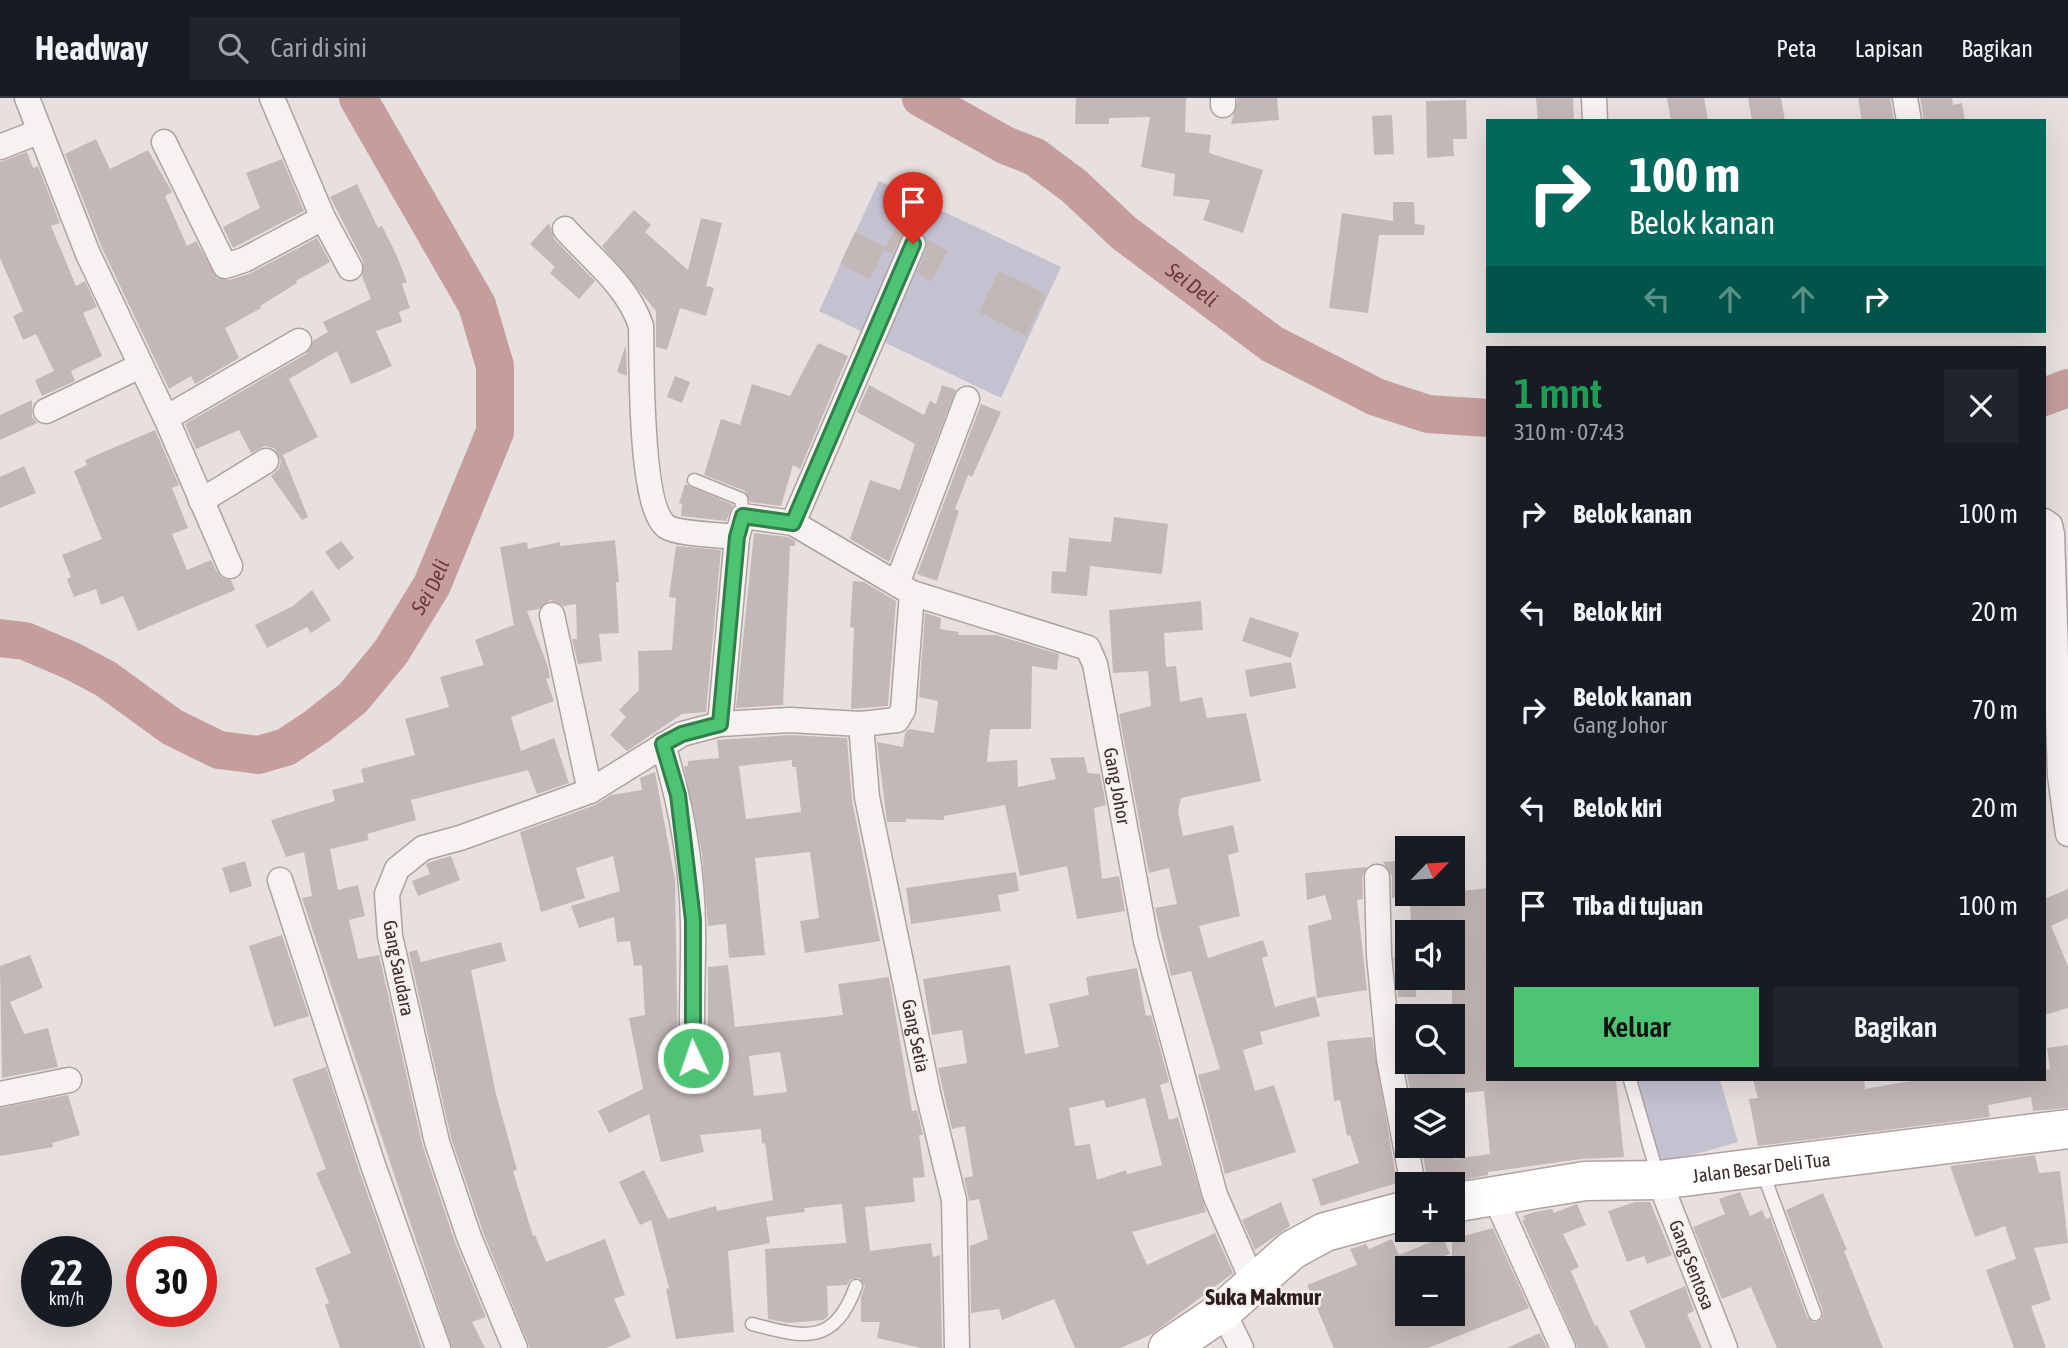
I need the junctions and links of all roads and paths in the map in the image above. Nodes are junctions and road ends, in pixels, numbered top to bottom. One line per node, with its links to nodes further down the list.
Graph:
1 (27, 98): 7 (street)
2 (272, 98): 10 (street)
3 (1594, 98): 5 (street)
4 (1905, 98): 6 (street)
5 (1595, 119)
6 (1909, 119)
7 (38, 132): 9 (street); 15 (street)
8 (164, 142): 10 (street)
9 (0, 147)
10 (323, 218): 13 (street)
11 (565, 229): 24 (street, Gang Johor)
12 (913, 244): 22 (street)
13 (350, 268)
14 (299, 341): 18 (street)
15 (140, 366): 17 (street); 18 (street)
16 (967, 399): 26 (street)
17 (46, 411)
18 (166, 418): 21 (street)
19 (266, 461): 21 (street)
20 (694, 480): 24 (lane)
21 (201, 501): 25 (street)
22 (793, 523): 24 (street, Gang Johor); 26 (street, Gang Johor)
23 (2046, 523): 28 (street)
24 (740, 526): 29 (street)
25 (230, 566)
26 (905, 589): 30 (street, Gang Saudara); 47 (street, Gang Johor)
27 (552, 615): 32 (street)
28 (2051, 636): 33 (street)
29 (720, 724): 30 (street, Gang Saudara); 31 (street, Gang Saudara)
30 (861, 724): 55 (street, Gang Setia)
31 (663, 744): 32 (street, Gang Saudara); 36 (street)
32 (590, 791): 54 (street, Gang Saudara)
33 (2068, 834)
34 (1377, 877): 42 (street)
35 (280, 880): 53 (street)
36 (693, 1058)
37 (69, 1080): 39 (street)
38 (1630, 1081): 43 (lane)
39 (0, 1094)
40 (2068, 1129): 41 (main road, Jalan Besar Deli Tua)
41 (1760, 1166): 43 (main road, Jalan Besar Deli Tua); 50 (lane)
42 (1411, 1172)
43 (1659, 1180): 44 (main road, Jalan Besar Deli Tua); 59 (street, Gang Sentosa)
44 (1495, 1197): 45 (main road, Jalan Besar Deli Tua); 58 (street)
45 (1465, 1201)
46 (1395, 1213): 47 (main road)
47 (1253, 1282): 49 (main road)
48 (856, 1286): 52 (lane)
49 (1223, 1311): 56 (main road); 57 (street)
50 (1815, 1314)
51 (752, 1324): 52 (lane)
52 (794, 1342)
53 (438, 1348)
54 (515, 1348)
55 (957, 1348)
56 (1168, 1348)
57 (1241, 1348)
58 (1563, 1348)
59 (1726, 1348)

